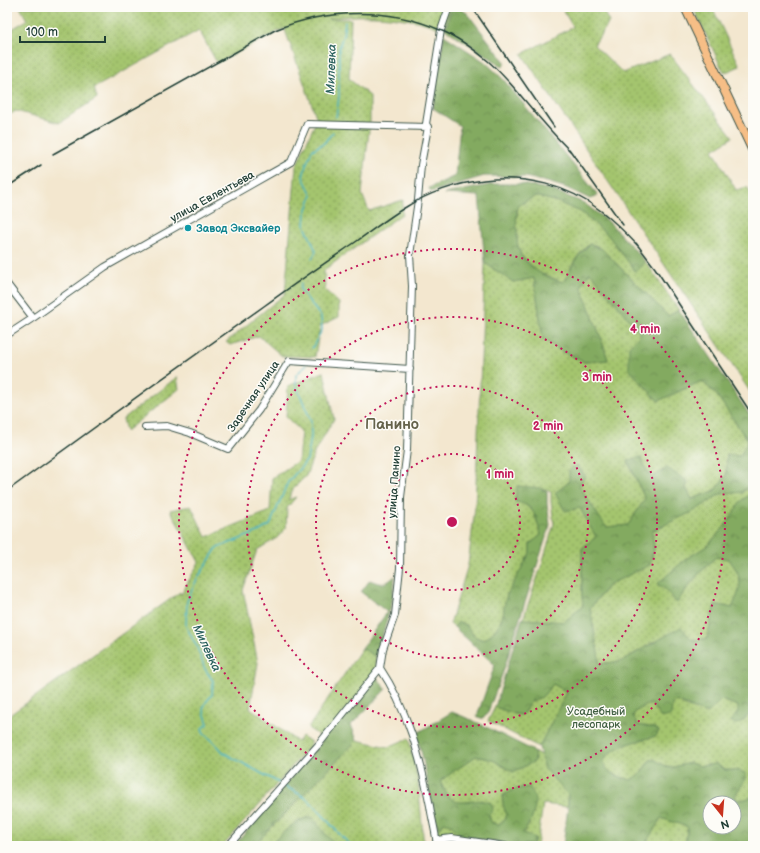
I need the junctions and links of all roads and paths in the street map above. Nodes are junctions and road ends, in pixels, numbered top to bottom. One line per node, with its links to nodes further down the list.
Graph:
1 (449, 7): 3 (street, улица Панино)
2 (685, 7): 4 (main road)
3 (428, 126): 6 (street, улица Евлентьева); 8 (street, улица Панино)
4 (753, 150)
5 (7, 284): 6 (street)
6 (33, 318): 7 (street, улица Евлентьева)
7 (7, 335)
8 (410, 369): 9 (street, Заречная улица); 10 (street, улица Панино)
9 (145, 427)
10 (380, 668): 11 (street); 12 (street, улица Панино)
11 (437, 843): 13 (street)
12 (228, 846)
13 (505, 846)

